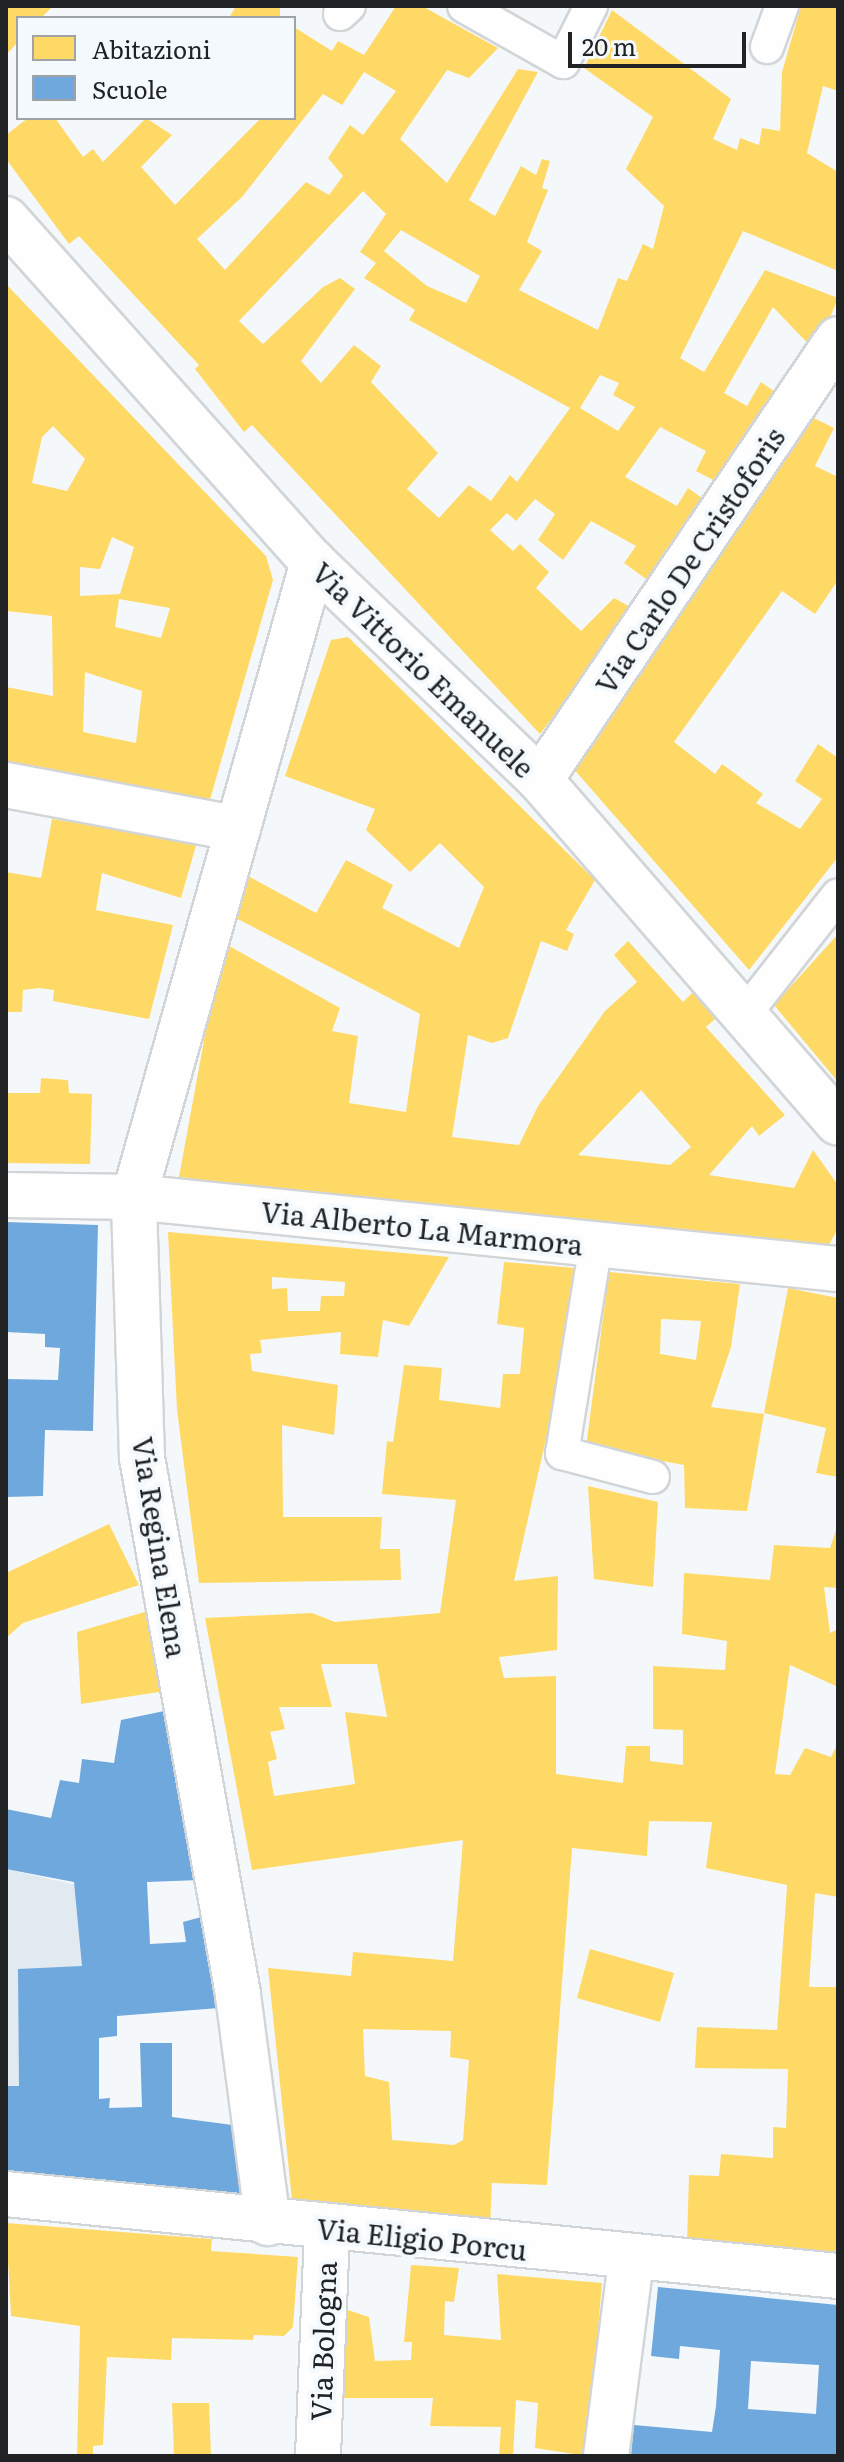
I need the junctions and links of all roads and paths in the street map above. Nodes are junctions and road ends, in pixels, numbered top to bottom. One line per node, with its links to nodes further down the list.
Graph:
1 (464, 6): 2 (lane)
2 (591, 6)
3 (782, 6): 4 (lane)
4 (767, 47)
5 (6, 219): 7 (street, Via Vittorio Emanuele)
6 (838, 339): 8 (street, Via Carlo De Cristoforis)
7 (313, 562): 8 (street, Via Vittorio Emanuele); 10 (street, Via Regina Elena)
8 (540, 780): 12 (street, Via Vittorio Emanuele)
9 (6, 785): 10 (street)
10 (238, 829): 15 (street, Via Regina Elena)
11 (838, 895): 12 (lane)
12 (744, 1015): 13 (street, Via Vittorio Emanuele)
13 (838, 1123)
14 (6, 1195): 15 (street, Via Alberto La Marmora)
15 (134, 1197): 16 (street, Via Alberto La Marmora); 20 (street, Via Regina Elena)
16 (596, 1244): 17 (street, Via Alberto La Marmora); 18 (lane)
17 (838, 1269)
18 (653, 1477)
19 (6, 2194): 20 (street, Via Eligio Porcu)
20 (268, 2223): 21 (street, Via Eligio Porcu)
21 (327, 2227): 22 (street, Via Eligio Porcu); 24 (street, Via Bologna)
22 (631, 2261): 23 (street, Via Eligio Porcu); 25 (street)
23 (838, 2276)
24 (318, 2456)
25 (606, 2456)

